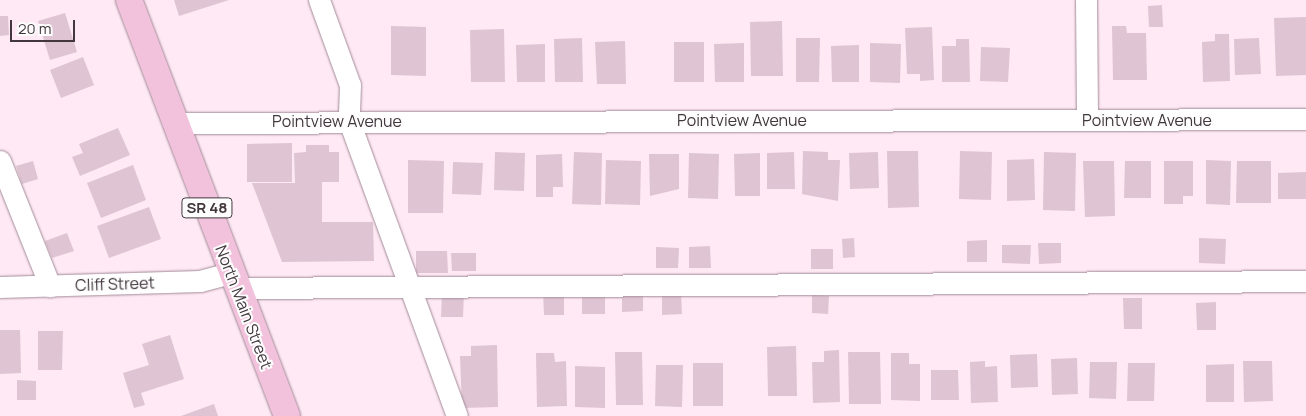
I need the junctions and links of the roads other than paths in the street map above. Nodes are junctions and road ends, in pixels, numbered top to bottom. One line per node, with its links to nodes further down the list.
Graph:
1 (129, 0): 7 (main road, North Main Street / SR 48)
2 (319, 0): 6 (street)
3 (1086, 0): 4 (street)
4 (1086, 120): 5 (street, Pointview Avenue); 6 (street, Pointview Avenue)
5 (1306, 120)
6 (349, 121): 7 (street, Pointview Avenue); 12 (street)
7 (177, 123): 9 (main road, North Main Street / SR 48)
8 (0, 160): 11 (street)
9 (233, 280): 11 (street, Cliff Street); 12 (street, Cliff Street); 14 (main road, North Main Street / SR 48)
10 (1306, 281): 12 (street, Cliff Street)
11 (50, 286): 13 (street, Cliff Street)
12 (409, 286): 15 (street)
13 (0, 287)
14 (287, 416)
15 (457, 416)

